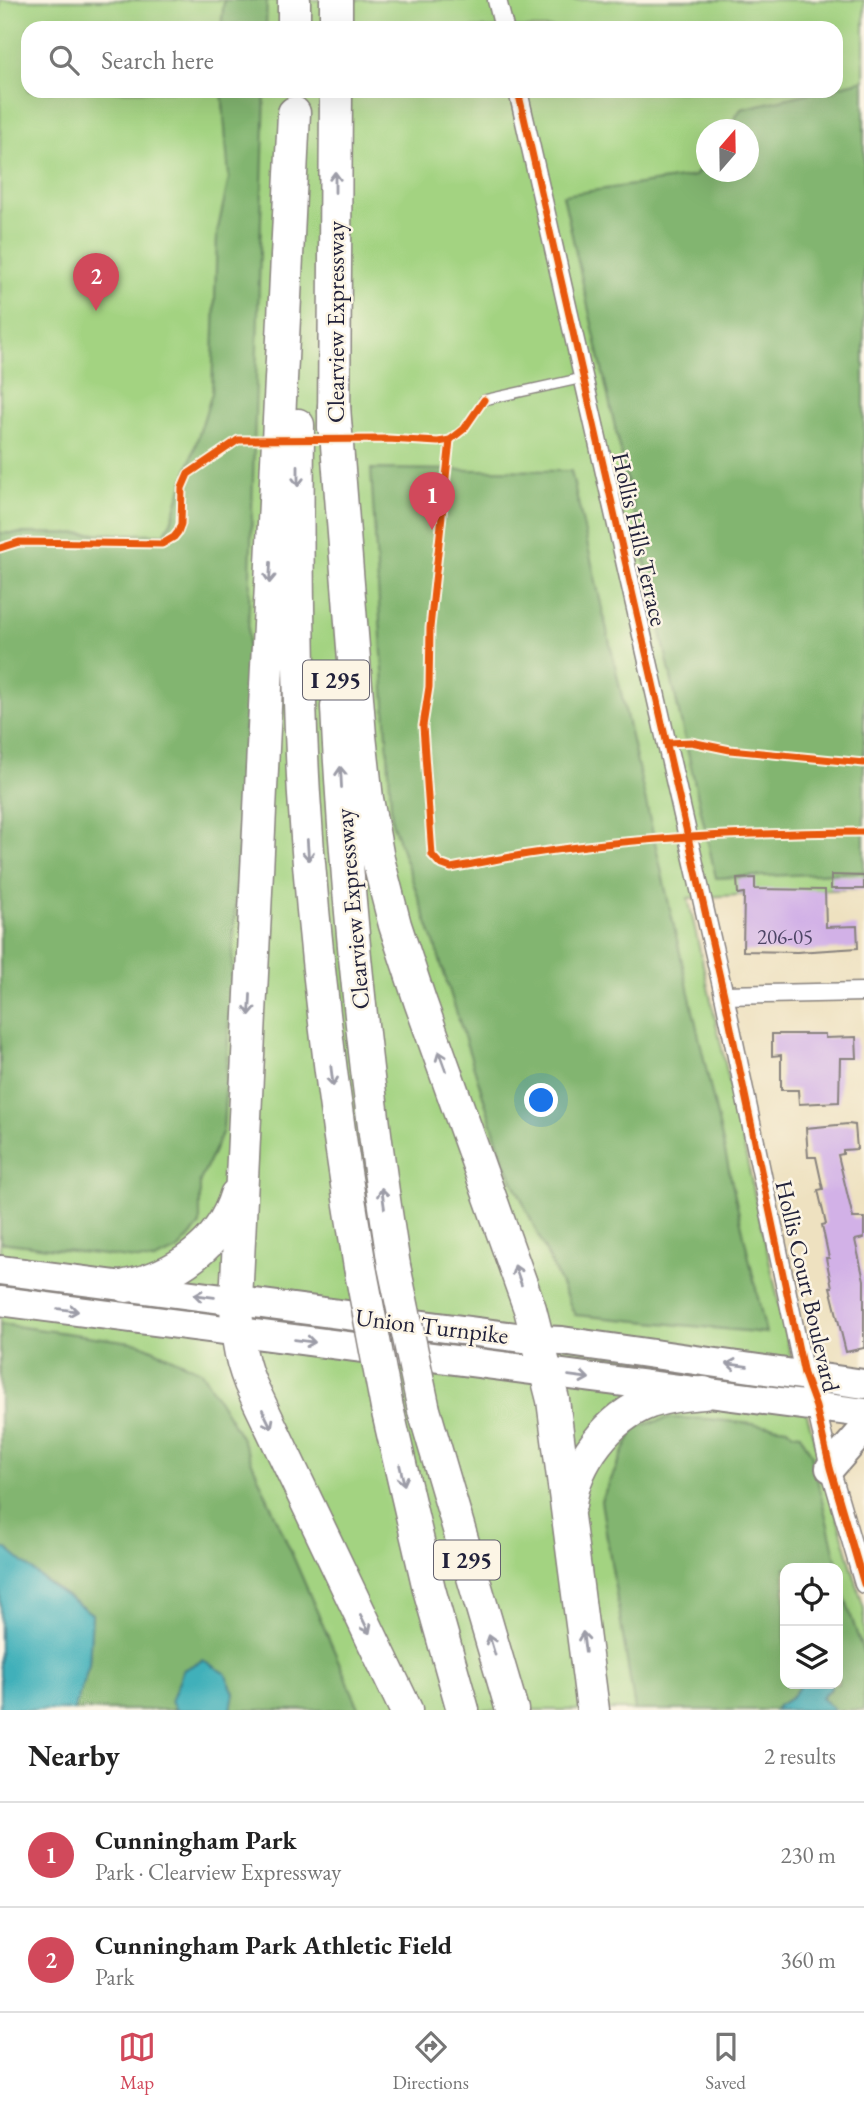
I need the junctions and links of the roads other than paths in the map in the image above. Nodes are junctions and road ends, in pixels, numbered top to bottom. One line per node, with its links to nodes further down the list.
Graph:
1 (294, 0): 4 (highway)
2 (336, 0): 5 (highway)
3 (497, 0): 6 (street)
4 (294, 21)
5 (336, 21)
6 (502, 21)
7 (336, 98): 12 (highway, Clearview Expressway / I 295, one-way to 7)
8 (520, 98): 10 (street, Hollis Hills Terrace)
9 (294, 102): 15 (highway, one-way to 15); 33 (highway, Clearview Expressway / I 295, one-way to 33, bridge)
10 (583, 378): 11 (lane); 14 (street, Hollis Hills Terrace)
11 (484, 400)
12 (334, 407): 21 (highway, one-way to 12); 34 (highway, Clearview Expressway / I 295, one-way to 12, bridge)
13 (864, 992): 14 (street)
14 (724, 995): 23 (street, Hollis Court Boulevard)
15 (243, 1163): 17 (highway); 19 (highway)
16 (0, 1270): 17 (main road, Union Turnpike)
17 (126, 1286): 19 (main road, Union Turnpike, one-way to 17)
18 (0, 1301): 20 (main road, Union Turnpike, one-way to 20)
19 (236, 1301): 20 (highway); 21 (main road, Union Turnpike)
20 (237, 1332): 22 (main road, Union Turnpike, one-way to 22); 32 (highway, one-way to 32)
21 (539, 1340): 22 (highway); 23 (main road, Union Turnpike, one-way to 21)
22 (546, 1372): 25 (main road, Union Turnpike, one-way to 25); 30 (highway)
23 (804, 1374): 24 (main road, Union Turnpike); 26 (street, Hollis Court Boulevard)
24 (864, 1384)
25 (704, 1393): 26 (main road, Union Turnpike); 30 (highway)
26 (816, 1406): 27 (main road, Union Turnpike); 29 (street, Hollis Court Boulevard)
27 (864, 1413)
28 (864, 1429): 29 (main road)
29 (830, 1468): 31 (street, Hollis Court Boulevard)
30 (570, 1538): 35 (highway, one-way to 30)
31 (864, 1584)
32 (406, 1710)
33 (463, 1710)
34 (512, 1710)
35 (593, 1710)

